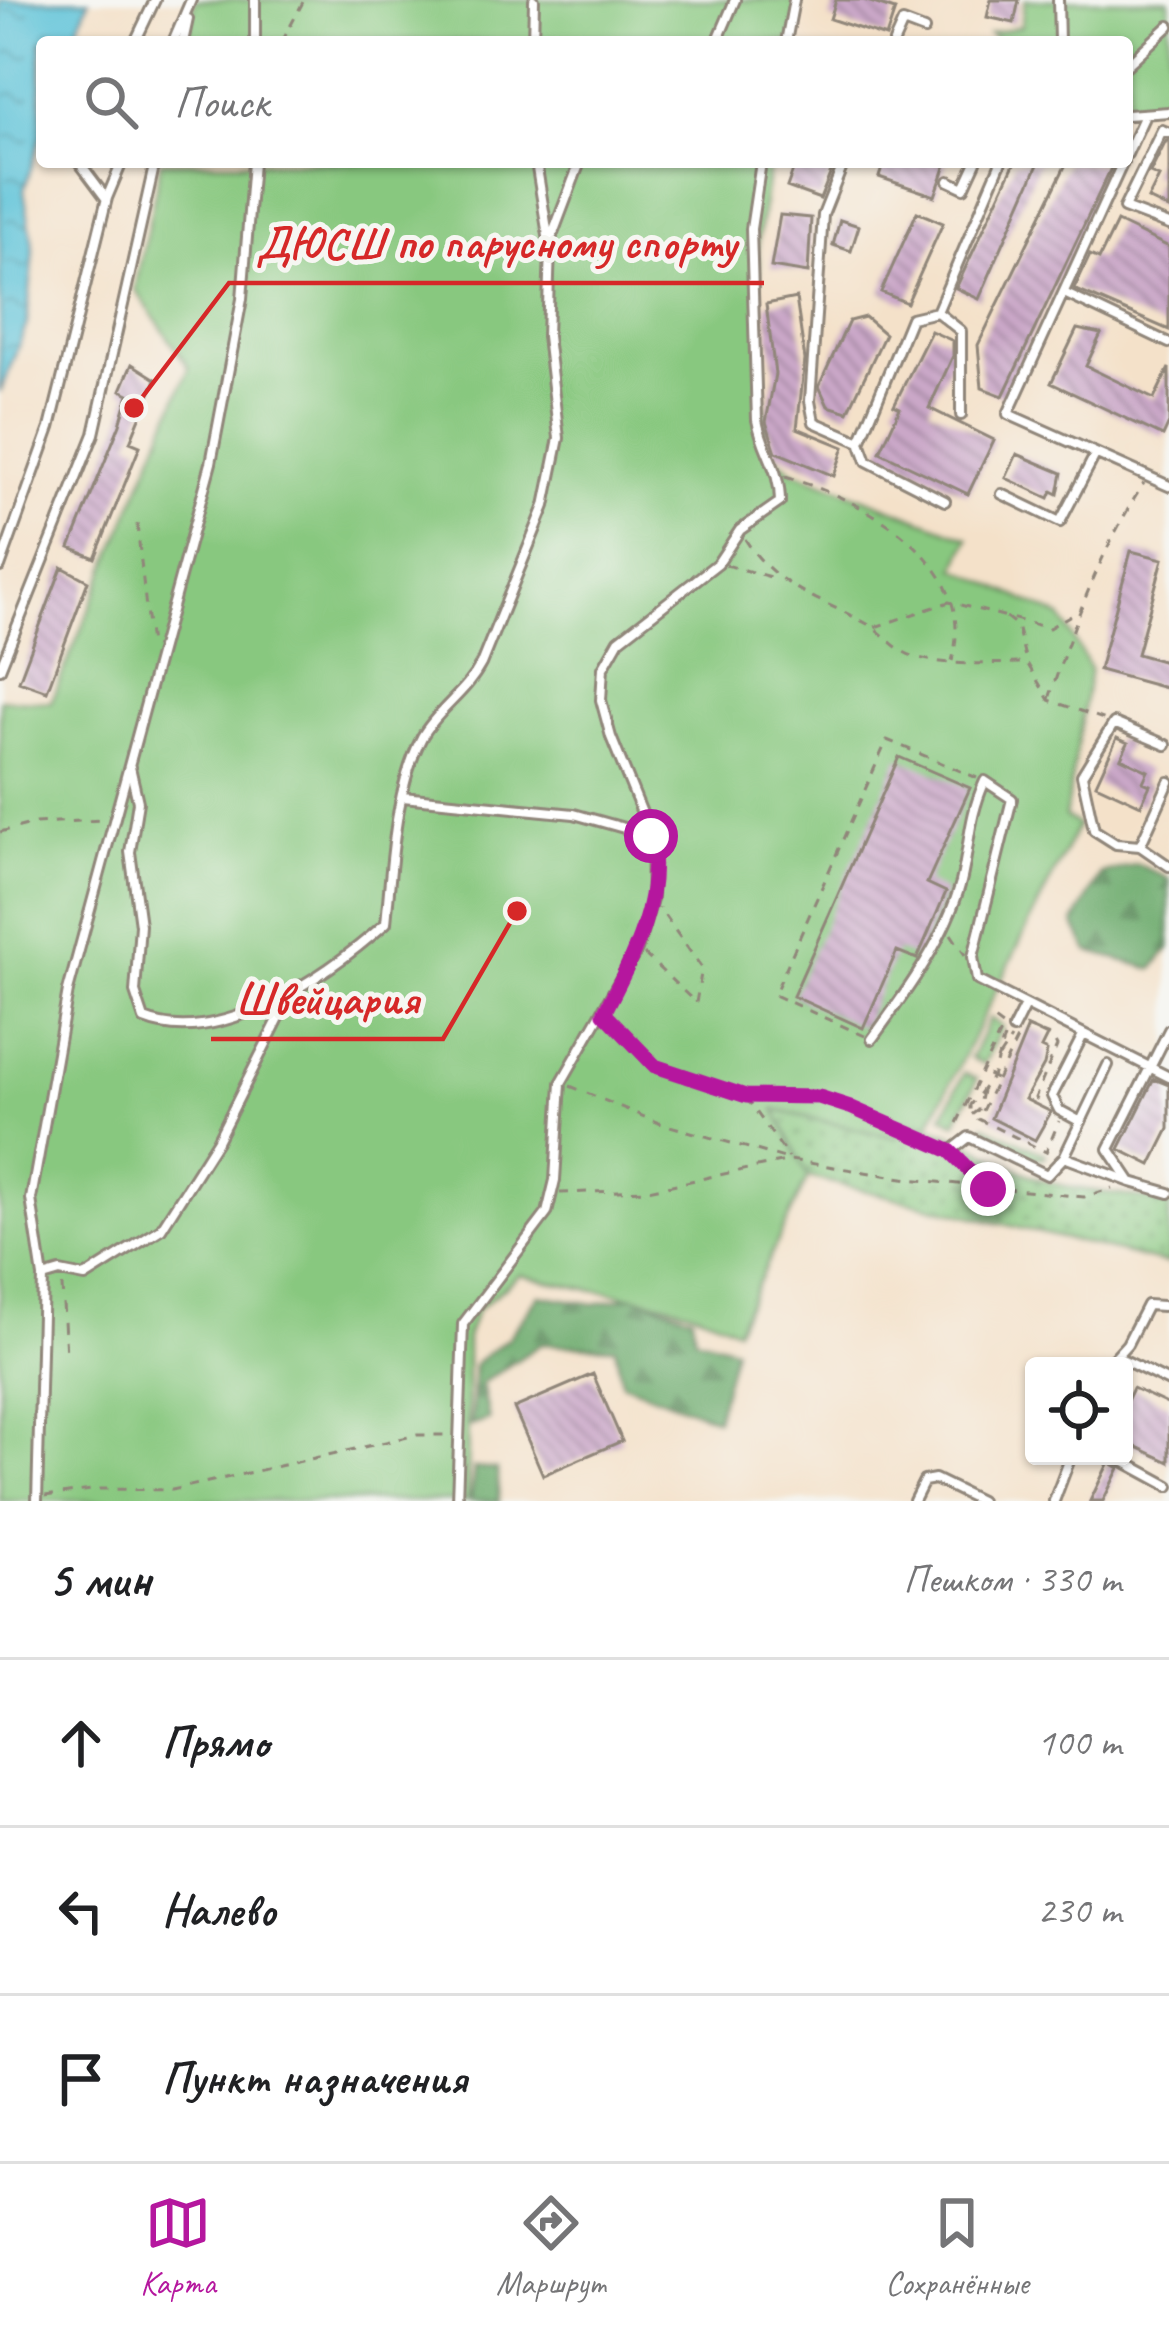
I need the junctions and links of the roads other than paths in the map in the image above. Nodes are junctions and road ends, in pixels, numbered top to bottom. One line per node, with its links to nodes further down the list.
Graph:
1 (155, 0): 10 (lane)
2 (192, 0): 11 (lane); 12 (lane)
3 (255, 0): 13 (lane)
4 (534, 0): 14 (lane)
5 (735, 0): 15 (lane)
6 (794, 0): 16 (lane)
7 (1058, 0): 18 (lane)
8 (1169, 26): 19 (lane)
9 (924, 30): 17 (lane)
10 (138, 36)
11 (176, 36)
12 (184, 36)
13 (255, 36)
14 (533, 36)
15 (720, 36)
16 (787, 36)
17 (897, 36)
18 (1059, 36)
19 (1133, 59)
20 (1169, 112): 22 (lane)
21 (1133, 115): 22 (lane)
22 (1145, 115): 24 (lane)
23 (1169, 133): 38 (lane)
24 (1133, 141)
25 (84, 168): 37 (lane)
26 (119, 168): 37 (lane)
27 (154, 168): 50 (lane)
28 (253, 168): 52 (lane)
29 (537, 168): 39 (lane)
30 (577, 168): 39 (lane)
31 (760, 168): 55 (lane)
32 (842, 168): 44 (lane)
33 (973, 168): 36 (lane)
34 (998, 168): 41 (lane)
35 (1120, 168): 40 (lane)
36 (949, 181)
37 (106, 198): 49 (lane)
38 (1169, 225)
39 (550, 248): 54 (lane)
40 (1064, 293): 42 (lane); 45 (lane)
41 (937, 312): 43 (lane); 44 (lane)
42 (1169, 343)
43 (961, 415)
44 (860, 442): 48 (lane)
45 (1095, 455): 46 (lane); 47 (lane)
46 (1169, 486)
47 (1002, 494)
48 (945, 501)
49 (0, 566)
50 (0, 669)
51 (1166, 746): 56 (lane)
52 (130, 765): 58 (lane); 72 (lane)
53 (1169, 782): 56 (lane)
54 (403, 797): 55 (lane); 58 (lane)
55 (651, 836): 80 (lane)
56 (1140, 846): 57 (lane)
57 (1169, 866)
58 (291, 995): 72 (lane)
59 (1024, 1007): 60 (lane); 62 (lane); 63 (lane)
60 (1013, 1029)
61 (1169, 1030): 65 (lane)
62 (1082, 1037): 65 (lane); 67 (lane)
63 (872, 1039)
64 (1108, 1065): 67 (lane)
65 (1147, 1070): 66 (lane); 70 (lane)
66 (1169, 1077)
67 (1081, 1122): 69 (lane)
68 (950, 1151): 69 (lane)
69 (1064, 1157): 70 (lane)
70 (1131, 1182): 71 (lane)
71 (1169, 1192)
72 (43, 1277): 79 (lane)
73 (1163, 1306): 74 (lane)
74 (1116, 1356): 75 (lane)
75 (1169, 1382)
76 (1068, 1465): 83 (lane)
77 (1130, 1465): 78 (lane)
78 (1169, 1486)
79 (37, 1499)
80 (458, 1501)
81 (914, 1501): 82 (lane)
82 (980, 1501)
83 (1054, 1501)

